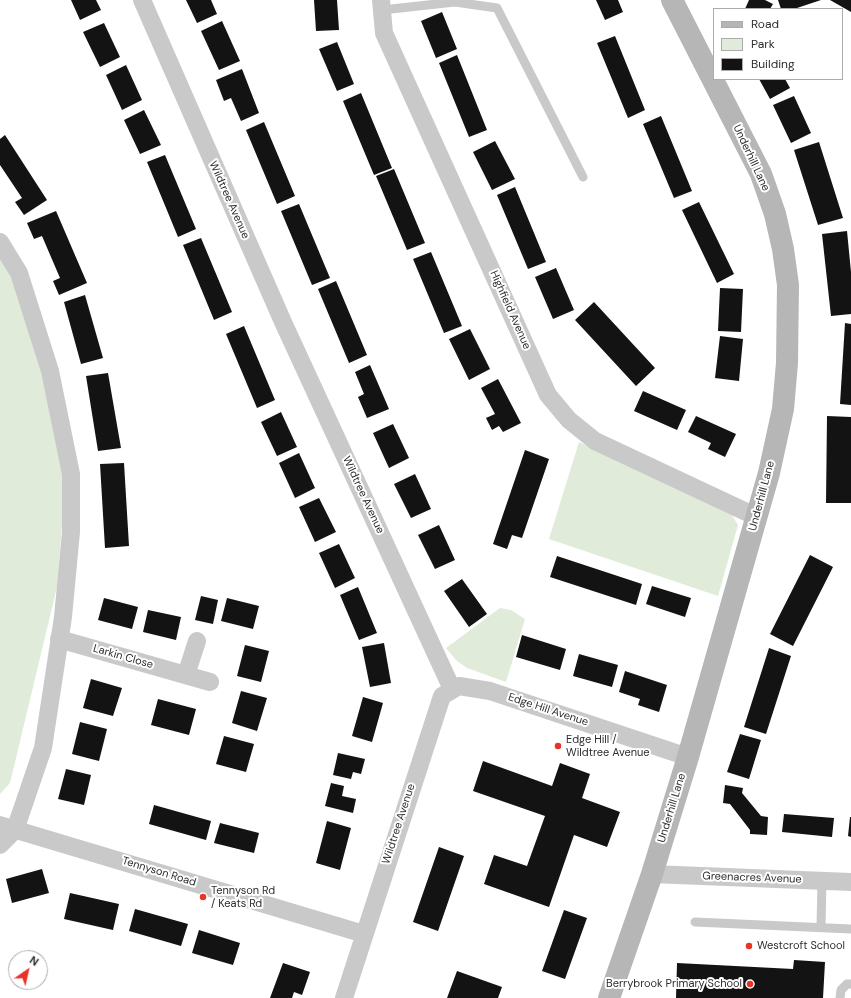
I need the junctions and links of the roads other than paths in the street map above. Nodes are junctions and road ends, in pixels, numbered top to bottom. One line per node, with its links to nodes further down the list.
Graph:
1 (142, 0): 11 (street, Wildtree Avenue)
2 (672, 0): 6 (street, Underhill Lane)
3 (382, 5): 4 (lane); 6 (street, Highfield Avenue)
4 (583, 177)
5 (0, 242): 7 (street)
6 (757, 517): 12 (street, Underhill Lane)
7 (59, 639): 9 (street, Larkin Close); 13 (street)
8 (196, 641): 9 (street)
9 (186, 674): 10 (street, Larkin Close)
10 (210, 682)
11 (452, 689): 12 (street, Edge Hill Avenue); 21 (street, Wildtree Avenue)
12 (688, 757): 15 (street, Underhill Lane)
13 (7, 827): 14 (street); 21 (street, Tennyson Road)
14 (0, 845)
15 (652, 874): 16 (street, Greenacres Avenue); 24 (street, Underhill Lane)
16 (822, 880): 17 (street, Greenacres Avenue); 19 (lane)
17 (851, 882)
18 (695, 922): 19 (lane)
19 (821, 927): 20 (lane)
20 (851, 928)
21 (364, 934): 23 (street, Wildtree Avenue)
22 (851, 984): 25 (lane)
23 (344, 998)
24 (609, 998)
25 (840, 998)

